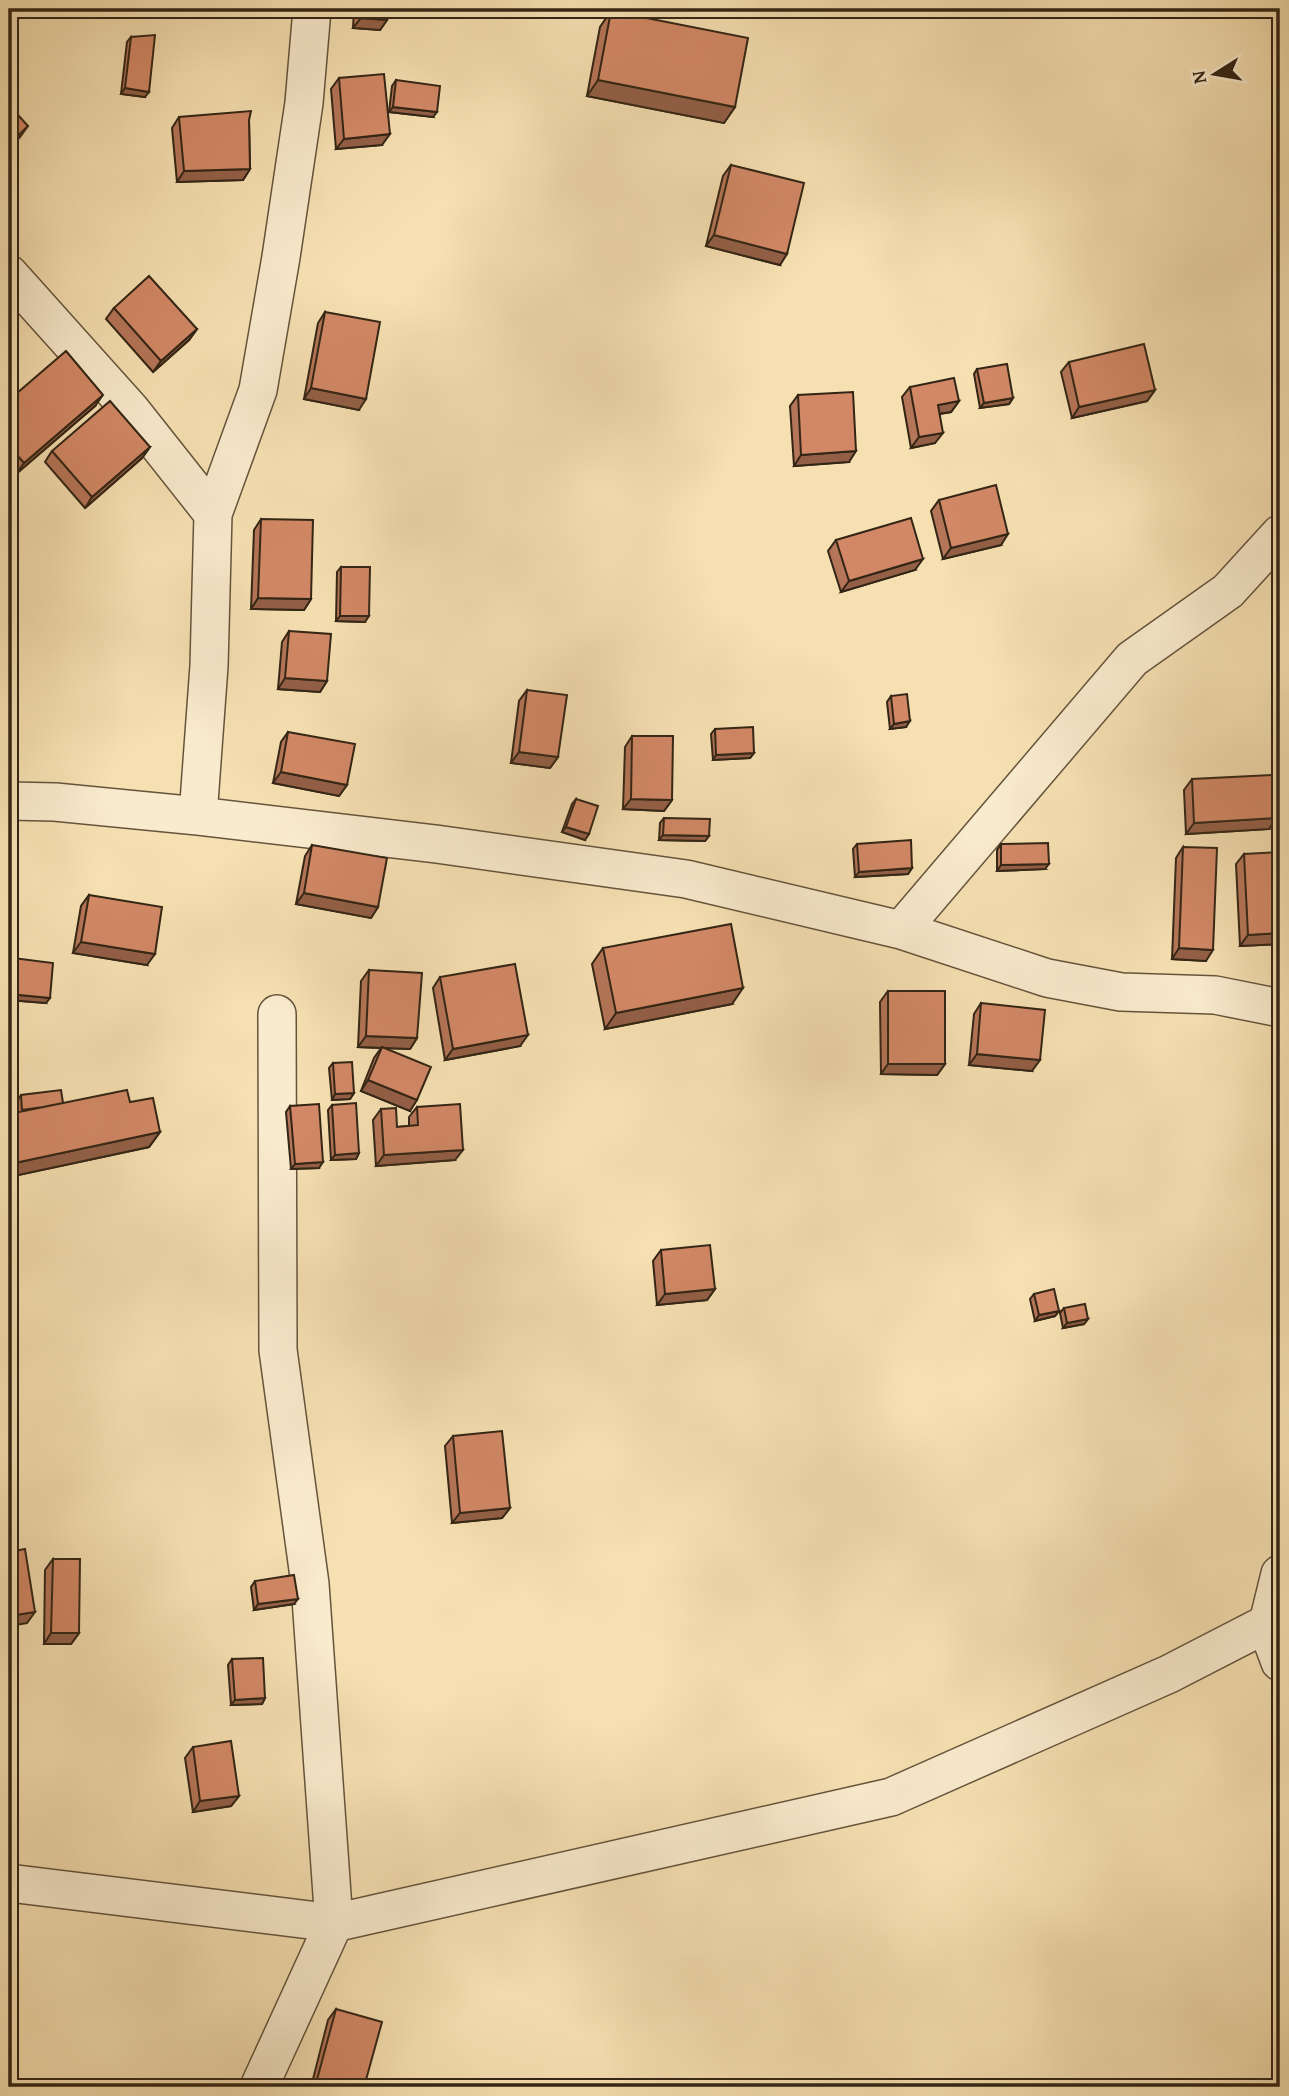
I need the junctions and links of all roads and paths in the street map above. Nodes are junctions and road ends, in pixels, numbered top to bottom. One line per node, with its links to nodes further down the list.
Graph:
1 (312, 9): 3 (street)
2 (9, 274): 3 (street)
3 (212, 514): 6 (street)
4 (1280, 534): 7 (street)
5 (9, 801): 6 (street)
6 (198, 816): 7 (street)
7 (901, 930): 8 (street)
8 (1280, 1007)
9 (277, 1014): 14 (street)
10 (1280, 1574): 11 (street)
11 (1268, 1623): 12 (street); 14 (street)
12 (1280, 1662)
13 (9, 1883): 14 (street)
14 (334, 1923): 15 (street)
15 (259, 2087)

